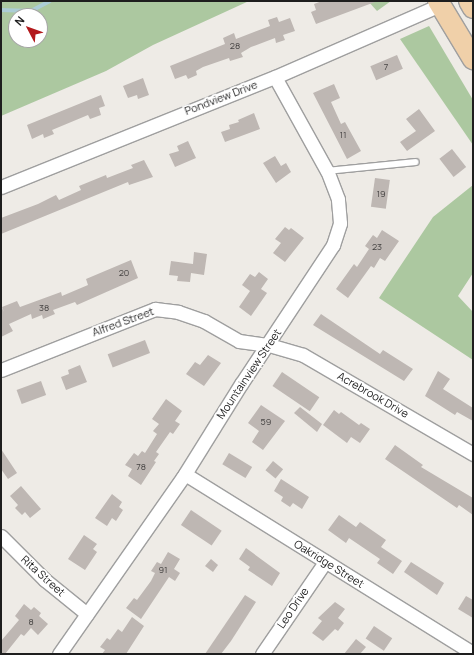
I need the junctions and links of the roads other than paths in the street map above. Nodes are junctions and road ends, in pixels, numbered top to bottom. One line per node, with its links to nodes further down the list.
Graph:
1 (469, 1): 3 (main road)
2 (439, 3): 4 (main road); 5 (street, Pondview Drive)
3 (473, 8)
4 (473, 60)
5 (275, 77): 7 (street, Mountainview Street); 8 (street, Pondview Drive)
6 (416, 162): 7 (lane)
7 (327, 171): 9 (street, Mountainview Street)
8 (1, 187)
9 (269, 345): 10 (street, Alfred Street); 11 (street, Acrebrook Drive); 12 (street, Mountainview Street)
10 (1, 370)
11 (473, 454)
12 (185, 474): 14 (street, Oakridge Street); 15 (street, Mountainview Street)
13 (1, 536): 15 (street, Rita Street)
14 (325, 562): 16 (street, Oakridge Street); 18 (street, Leo Drive)
15 (87, 614): 17 (street, Mountainview Street)
16 (473, 653)
17 (59, 654)
18 (262, 654)

